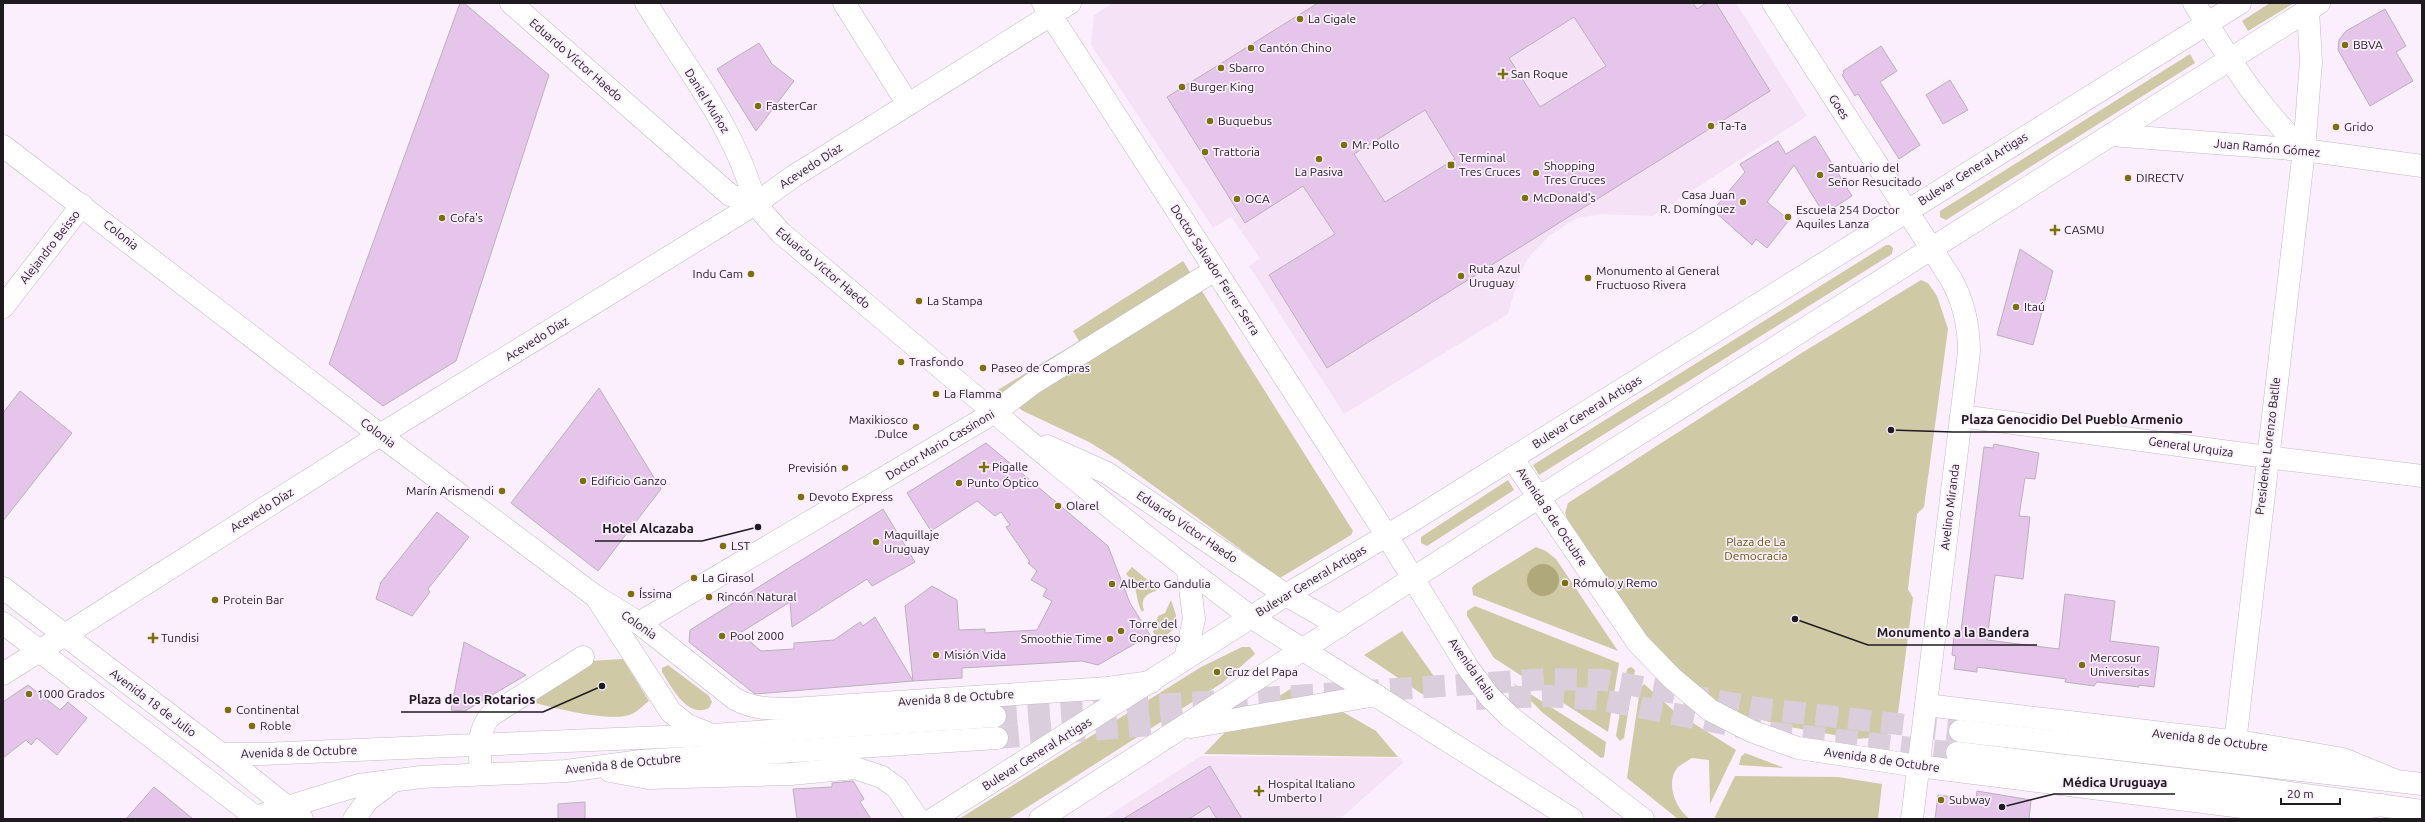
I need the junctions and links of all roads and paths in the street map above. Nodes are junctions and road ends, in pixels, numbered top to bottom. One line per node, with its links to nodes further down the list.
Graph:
1 (511, 3): 17 (main road, Eduardo Víctor Haedo)
2 (646, 3): 17 (main road, Daniel Muñoz)
3 (844, 3): 12 (main road)
4 (1070, 3): 9 (main road, Acevedo Díaz)
5 (1773, 3): 19 (main road, Goes)
6 (2194, 3): 10 (main road)
7 (2240, 3): 10 (main road, Bulevar General Artigas)
8 (2314, 7): 11 (main road); 15 (main road, Presidente Lorenzo Batlle)
9 (1047, 9): 12 (main road, Acevedo Díaz); 21 (main road, Doctor Salvador Ferrer Serra)
10 (2207, 24): 11 (main road); 19 (main road, Bulevar General Artigas)
11 (2231, 61): 13 (main road); 15 (main road)
12 (908, 104): 17 (main road, Acevedo Díaz)
13 (2111, 135): 15 (main road, Juan Ramón Gómez); 20 (main road)
14 (3, 146): 18 (main road, Colonia)
15 (2304, 150): 16 (main road, Juan Ramón Gómez); 27 (main road, Presidente Lorenzo Batlle)
16 (2422, 166)
17 (755, 204): 23 (main road, Eduardo Víctor Haedo); 25 (main road, Acevedo Díaz)
18 (82, 205): 22 (main road, Alejandro Beisso); 25 (main road, Colonia)
19 (1906, 211): 20 (main road, Avelino Miranda); 28 (main road, Bulevar General Artigas)
20 (1931, 249): 24 (main road, Avelino Miranda); 30 (main road)
21 (1215, 270): 23 (main road, Doctor Mario Cassinoni); 31 (main road, Doctor Salvador Ferrer Serra)
22 (3, 307)
23 (995, 412): 26 (main road, Eduardo Víctor Haedo); 39 (main road, Doctor Mario Cassinoni)
24 (1961, 416): 27 (main road, General Urquiza); 49 (main road, Avelino Miranda)
25 (380, 436): 36 (main road, Colonia); 41 (main road, Acevedo Díaz)
26 (1028, 439): 32 (main road, Eduardo Víctor Haedo); 35 (main road, Eduardo Víctor Haedo)
27 (2267, 457): 29 (main road, General Urquiza); 56 (main road, Presidente Lorenzo Batlle)
28 (1512, 458): 30 (main road, Avenida 8 de Octubre); 31 (main road, Bulevar General Artigas)
29 (2422, 476)
30 (1538, 498): 33 (main road); 60 (main road, Avenida 8 de Octubre)
31 (1386, 536): 33 (main road, Avenida Italia); 35 (main road, Bulevar General Artigas)
32 (1188, 571): 37 (main road, Eduardo Víctor Haedo); 45 (main road)
33 (1414, 580): 40 (main road); 75 (main road, Avenida Italia)
34 (3, 588): 41 (main road, Avenida 18 de Julio)
35 (1286, 595): 37 (main road, Bulevar General Artigas); 40 (main road, Eduardo Víctor Haedo)
36 (595, 596): 39 (main road, Colonia); 54 (main road, Avenida 8 de Octubre)
37 (1251, 617): 42 (main road); 45 (main road, Bulevar General Artigas)
38 (3, 623): 43 (main road)
39 (639, 623): 50 (main road, Colonia)
40 (1340, 626): 42 (main road)
41 (64, 636): 43 (main road, Acevedo Díaz); 59 (main road, Avenida 18 de Julio)
42 (1303, 649): 48 (main road); 52 (main road)
43 (40, 651): 46 (main road, Acevedo Díaz); 69 (main road)
44 (583, 657): 57 (main road)
45 (1185, 658): 47 (main road, Bulevar General Artigas)
46 (3, 674)
47 (1151, 682): 50 (main road, Avenida 8 de Octubre); 72 (main road, Bulevar General Artigas)
48 (1376, 695): 52 (main road); 74 (main road)
49 (1926, 705): 56 (main road, Avenida 8 de Octubre); 60 (main road, Avelino Miranda)
50 (760, 708)
51 (995, 716): 54 (main road, Avenida 8 de Octubre)
52 (1184, 728): 73 (main road)
53 (1960, 731): 64 (main road, Avenida 8 de Octubre)
54 (712, 735): 57 (main road, Avenida 8 de Octubre)
55 (997, 738): 61 (main road, Avenida 8 de Octubre)
56 (2234, 742): 64 (main road, Avenida 8 de Octubre)
57 (480, 745): 59 (main road, Avenida 8 de Octubre); 62 (main road)
58 (1957, 753): 66 (main road, Avenida 8 de Octubre)
59 (221, 754): 68 (main road, Avenida 18 de Julio)
60 (1918, 766): 66 (main road, Avenida 8 de Octubre); 76 (main road, Avelino Miranda)
61 (594, 768): 62 (main road, Avenida 8 de Octubre); 71 (main road)
62 (481, 774): 63 (main road, Avenida 8 de Octubre)
63 (394, 780): 68 (main road, Avenida 8 de Octubre); 70 (main road)
64 (2394, 780): 65 (main road, Avenida 8 de Octubre)
65 (2422, 784)
66 (2382, 805): 67 (main road, Avenida 8 de Octubre)
67 (2422, 810)
68 (295, 813): 69 (main road, Avenida 8 de Octubre)
69 (256, 818)
70 (354, 819)
71 (918, 819)
72 (933, 819)
73 (1040, 819)
74 (1572, 819)
75 (1643, 819)
76 (1912, 819)

